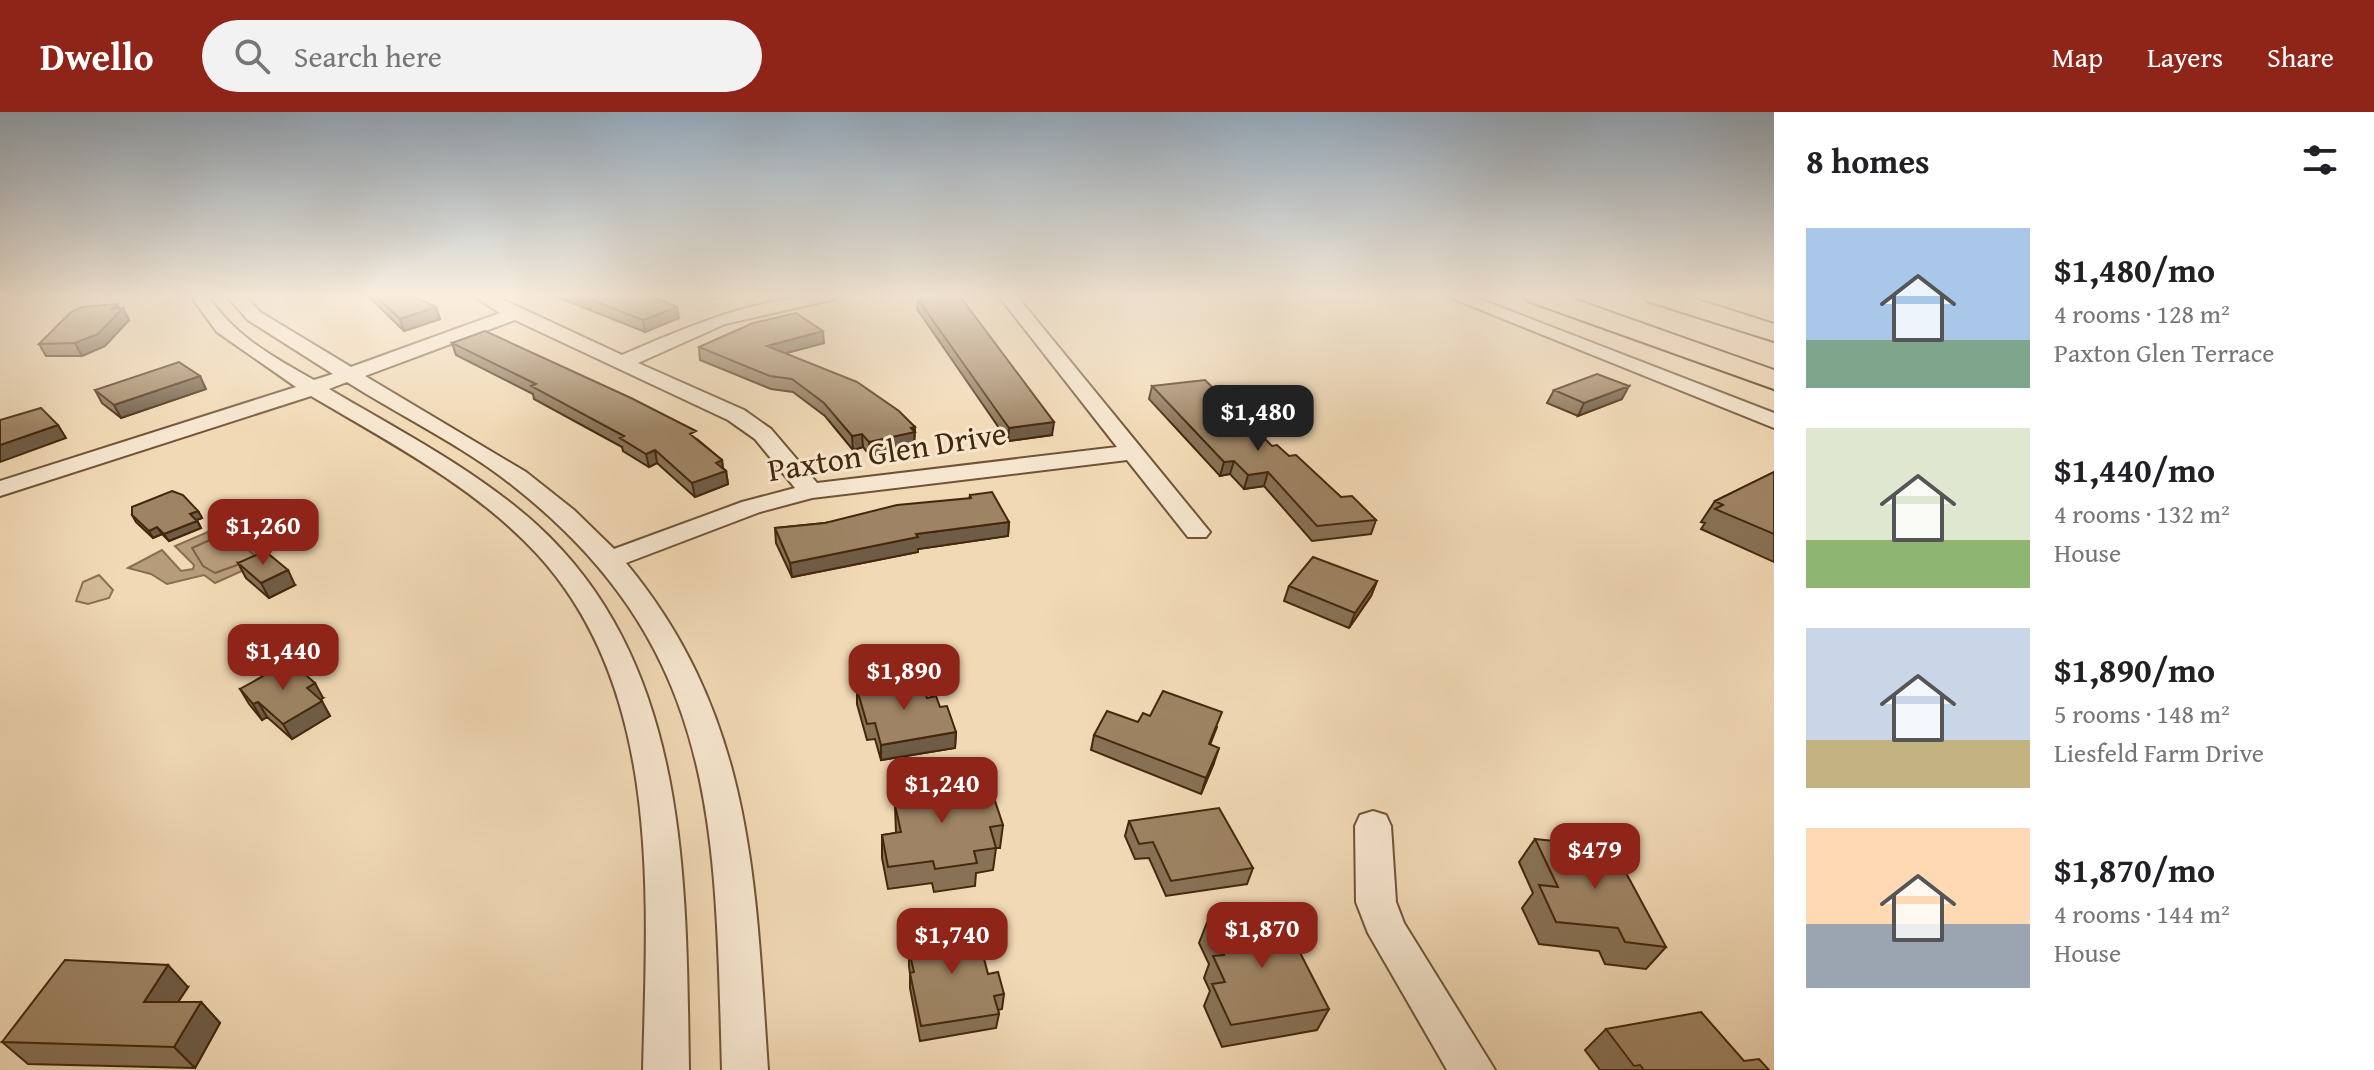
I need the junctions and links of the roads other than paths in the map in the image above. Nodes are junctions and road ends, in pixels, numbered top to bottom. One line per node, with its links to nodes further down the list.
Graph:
1 (243, 340): 12 (street)
2 (292, 340): 10 (street)
3 (430, 340): 10 (street)
4 (574, 340): 9 (street)
5 (674, 340): 9 (street)
6 (1043, 340): 14 (street)
7 (1567, 340): 13 (street)
8 (1662, 340): 11 (highway)
9 (623, 362): 16 (street)
10 (342, 371): 12 (street); 18 (street)
11 (1774, 380)
12 (308, 384): 15 (street); 20 (street)
13 (1774, 421)
14 (1133, 452): 16 (street, Paxton Glen Drive); 17 (street)
15 (0, 489)
16 (811, 491): 18 (street, Paxton Glen Drive)
17 (1197, 532)
18 (612, 559): 21 (street)
19 (1373, 826): 22 (street)
20 (666, 1070)
21 (745, 1070)
22 (1472, 1070)

